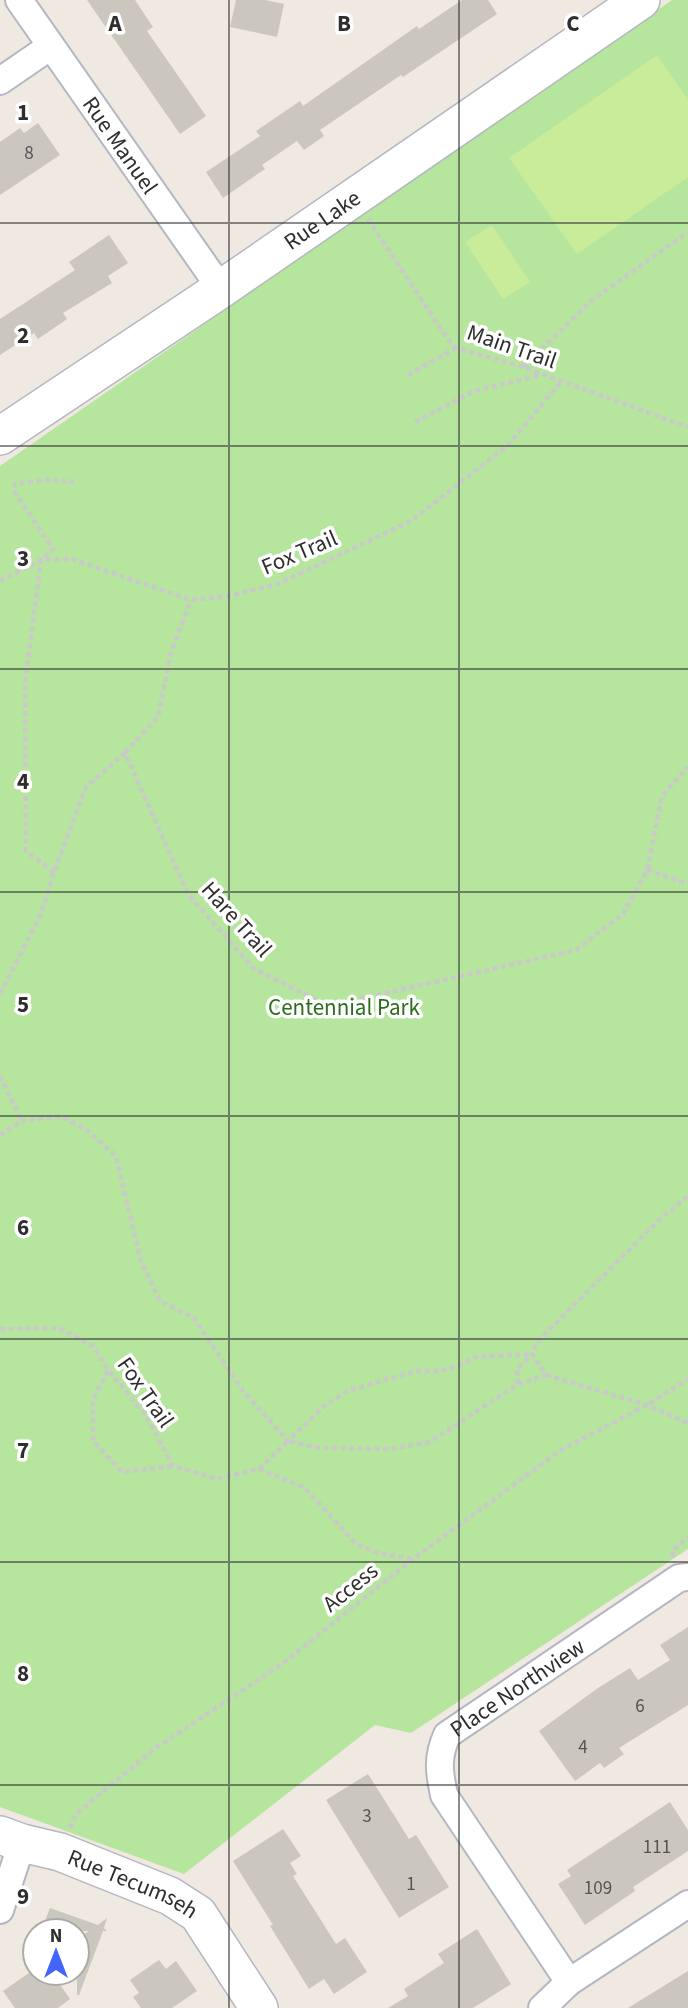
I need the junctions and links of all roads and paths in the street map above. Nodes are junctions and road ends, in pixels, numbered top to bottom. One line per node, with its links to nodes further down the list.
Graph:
1 (19, 0): 3 (street, Rue Manuel)
2 (641, 0): 5 (street, Rue Lake)
3 (51, 46): 4 (street); 7 (street, Rue Manuel)
4 (0, 80)
5 (353, 197): 7 (street, Rue Lake); 8 (path, Main Trail)
6 (688, 232): 9 (path)
7 (221, 289): 15 (street, Rue Lake)
8 (456, 348): 9 (path, Main Trail); 11 (path)
9 (523, 367): 10 (path, Main Trail)
10 (543, 374): 12 (path, Main Trail); 13 (path)
11 (408, 375)
12 (562, 381): 14 (path, Main Trail); 19 (path, Fox Trail)
13 (415, 422)
14 (688, 427)
15 (0, 436)
16 (74, 482): 17 (path)
17 (41, 560): 18 (path, Fox Trail); 19 (path, Fox Trail); 23 (path)
18 (0, 581)
19 (191, 600): 20 (path)
20 (125, 753): 22 (path, Hare Trail); 23 (path)
21 (688, 767): 22 (path, Hare Trail)
22 (647, 870): 24 (path)
23 (54, 872): 25 (path)
24 (688, 884)
25 (0, 994)
26 (0, 1076): 27 (path)
27 (22, 1121): 28 (path); 38 (path)
28 (0, 1135)
29 (688, 1196): 31 (path)
30 (0, 1329): 32 (path, Fox Trail)
31 (532, 1354): 33 (path); 35 (path); 38 (path)
32 (109, 1371): 39 (path, Fox Trail); 39 (path)
33 (546, 1376): 35 (path); 36 (path)
34 (688, 1379): 36 (path, Access)
35 (518, 1384): 38 (path)
36 (647, 1405): 37 (path); 41 (path, Access)
37 (688, 1423)
38 (288, 1441): 40 (path)
39 (173, 1465): 40 (path)
40 (259, 1469): 41 (path)
41 (413, 1559): 44 (path, Access)
42 (688, 1577): 47 (street, Place Northview)
43 (11, 1839): 44 (street, Rue Tecumseh); 46 (street)
44 (60, 1852): 48 (street, Rue Tecumseh)
45 (688, 1904): 47 (street)
46 (0, 1910)
47 (569, 1982): 49 (street)
48 (259, 2008)
49 (542, 2008)

